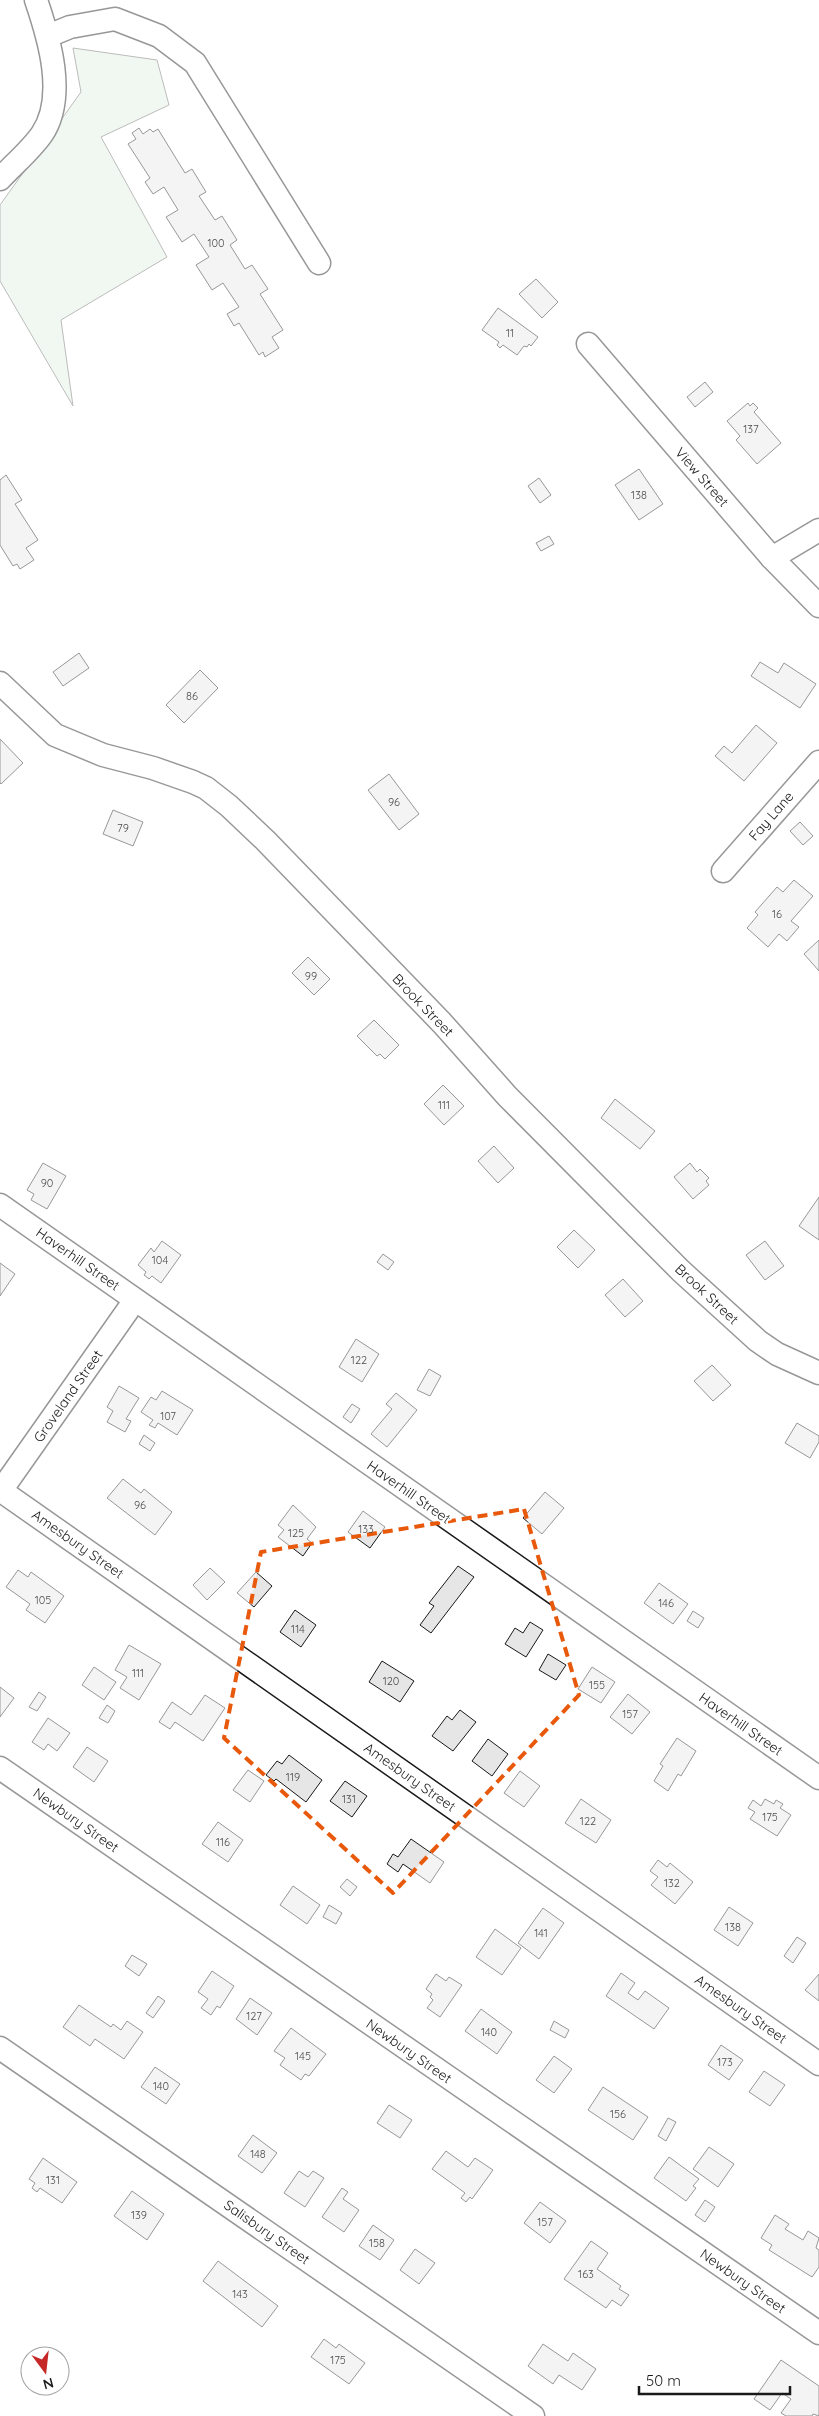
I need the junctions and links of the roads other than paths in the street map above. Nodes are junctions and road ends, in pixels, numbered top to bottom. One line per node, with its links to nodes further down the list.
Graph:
1 (36, 0): 2 (street)
2 (48, 36): 3 (street); 4 (street)
3 (0, 179)
4 (319, 263)
5 (588, 344): 7 (street, View Street)
6 (819, 530): 7 (street)
7 (772, 558): 8 (street, View Street)
8 (819, 606)
9 (0, 683): 14 (street, Brook Street)
10 (819, 762): 11 (street, Fay Lane)
11 (723, 870)
12 (0, 1204): 13 (street, Haverhill Street)
13 (135, 1300): 15 (street, Groveland Street); 17 (street, Haverhill Street)
14 (819, 1373)
15 (0, 1491): 19 (street, Amesbury Street)
16 (0, 1768): 20 (street, Newbury Street)
17 (819, 1778)
18 (0, 2048): 21 (street, Salisbury Street)
19 (819, 2064)
20 (819, 2334)
21 (533, 2416)

